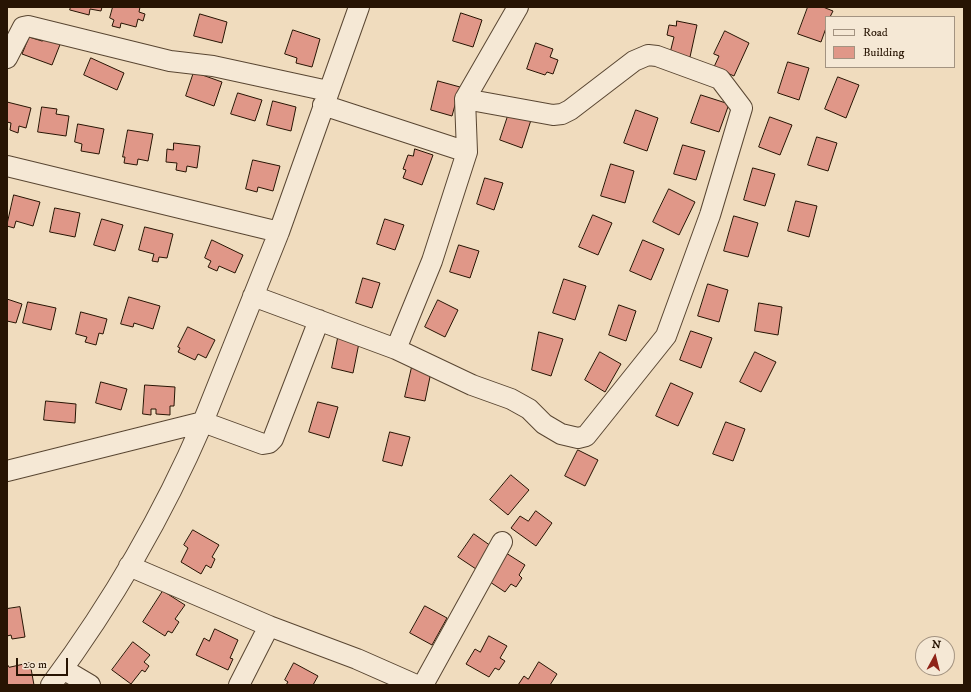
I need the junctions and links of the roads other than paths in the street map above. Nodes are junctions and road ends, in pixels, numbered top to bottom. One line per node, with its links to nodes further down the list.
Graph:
1 (359, 7): 4 (street)
2 (518, 7): 5 (street)
3 (7, 58): 4 (street)
4 (326, 98): 6 (street); 8 (street)
5 (465, 99): 6 (street); 11 (street)
6 (467, 152): 11 (street)
7 (7, 166): 8 (street)
8 (279, 232): 9 (street)
9 (253, 296): 10 (street); 12 (street)
10 (319, 320): 11 (street); 12 (street)
11 (396, 349)
12 (203, 422): 13 (street); 15 (street)
13 (7, 471)
14 (502, 542): 18 (street)
15 (129, 566): 16 (street); 17 (street)
16 (269, 626): 18 (street); 21 (street)
17 (63, 669): 19 (street); 20 (street)
18 (414, 684)
19 (51, 685)
20 (90, 685)
21 (239, 685)

